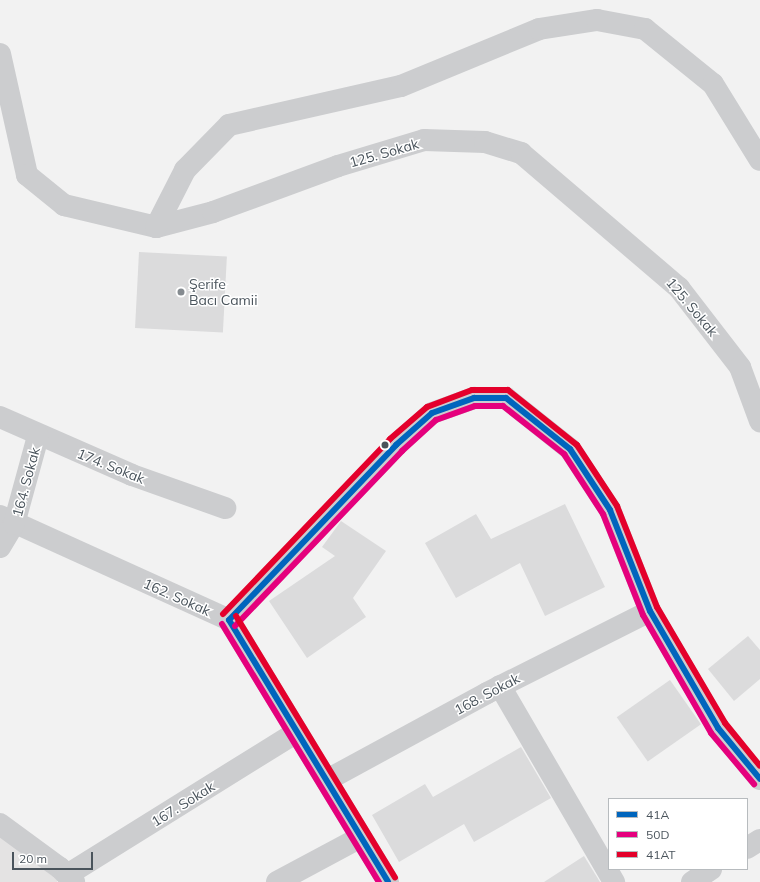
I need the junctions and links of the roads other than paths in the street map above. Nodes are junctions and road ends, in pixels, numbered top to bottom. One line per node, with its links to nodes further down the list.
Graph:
1 (0, 54): 3 (street, 125. Sokak)
2 (760, 160): 3 (street)
3 (156, 227): 5 (street, 125. Sokak)
4 (0, 418): 6 (street, 174. Sokak)
5 (760, 421)
6 (38, 436): 7 (street, 174. Sokak); 8 (street, 164. Sokak)
7 (225, 508)
8 (7, 520): 9 (street, 164. Sokak); 11 (street, 162. Sokak)
9 (0, 547)
10 (650, 611): 11 (street); 12 (street, 168. Sokak); 14 (street)
11 (229, 620): 13 (street, 162. Sokak)
12 (500, 686): 15 (street, 168. Sokak); 24 (street)
13 (297, 732): 15 (street, 162. Sokak); 21 (street, 167. Sokak)
14 (760, 779)
15 (327, 780): 17 (street, 162. Sokak)
16 (0, 824): 21 (street)
17 (361, 837): 22 (street); 23 (street, 162. Sokak)
18 (760, 840): 19 (street)
19 (748, 847)
20 (710, 870): 25 (street)
21 (70, 878)
22 (278, 882)
23 (388, 882)
24 (614, 882)
25 (692, 882)

